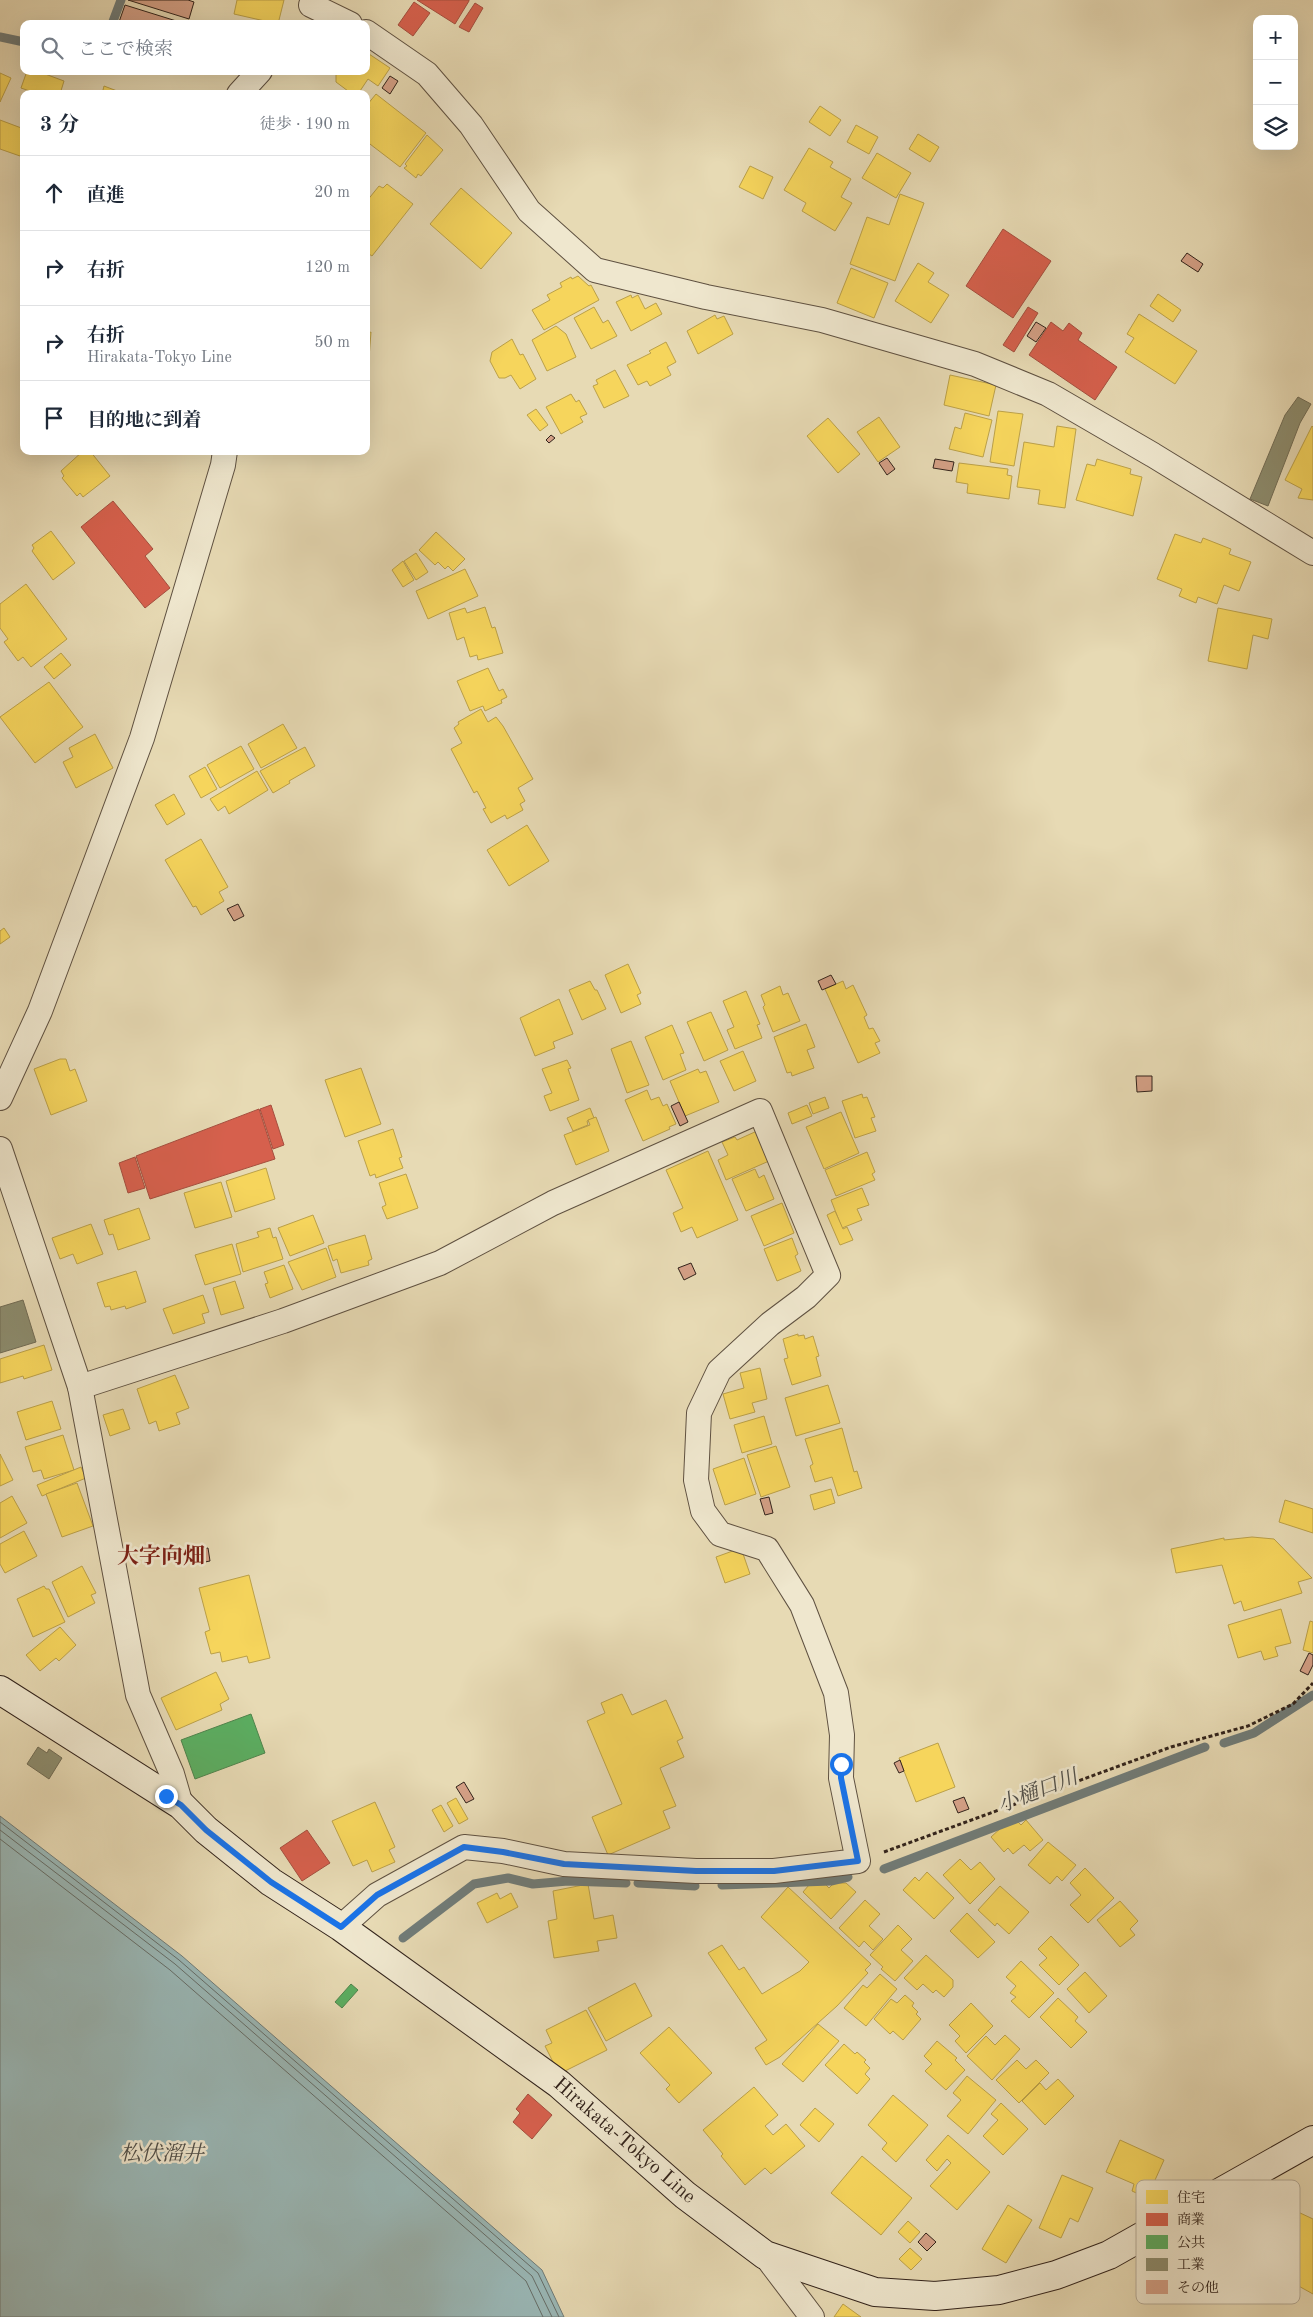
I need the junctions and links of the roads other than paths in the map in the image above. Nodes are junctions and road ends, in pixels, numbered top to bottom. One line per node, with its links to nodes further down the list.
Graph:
1 (309, 9): 2 (street)
2 (339, 20)
3 (370, 35): 7 (street)
4 (256, 75): 5 (street)
5 (243, 90)
6 (224, 455): 8 (street)
7 (1313, 553)
8 (0, 1098)
9 (0, 1149): 10 (street)
10 (80, 1388): 12 (street); 13 (street)
11 (0, 1690): 12 (main road, Hirakata-Tokyo Line)
12 (181, 1805): 13 (main road, Hirakata-Tokyo Line)
13 (341, 1927): 17 (main road, Hirakata-Tokyo Line)
14 (1313, 2140): 15 (main road, Hirakata-Tokyo Line)
15 (1243, 2180)
16 (1136, 2241): 17 (main road, Hirakata-Tokyo Line)
17 (765, 2255): 18 (street)
18 (812, 2317)

